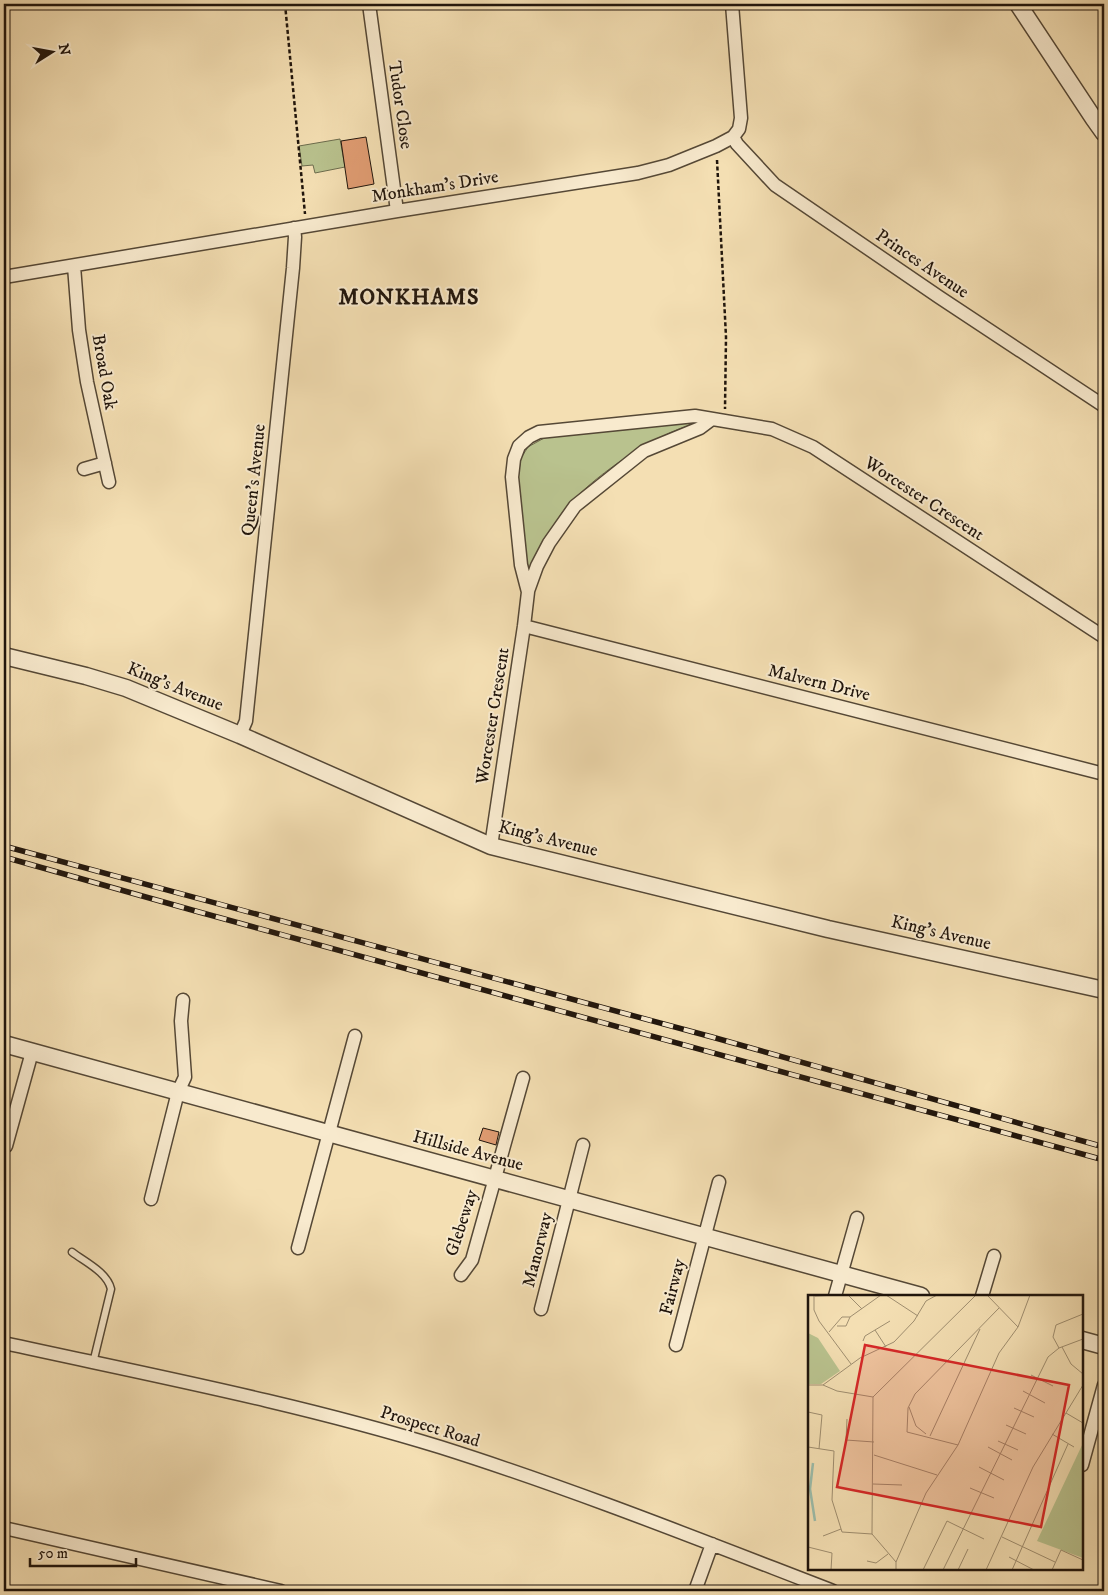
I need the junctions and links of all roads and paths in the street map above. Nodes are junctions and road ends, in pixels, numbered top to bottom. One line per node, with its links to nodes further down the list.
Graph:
1 (284, 4): 9 (path)
2 (369, 4): 8 (street, Tudor Close)
3 (732, 4): 6 (street)
4 (1018, 4): 5 (street)
5 (1104, 133)
6 (733, 137): 7 (street, Monkham's Drive); 12 (street, Princes Avenue)
7 (716, 146): 8 (street, Monkham's Drive); 13 (path)
8 (397, 211): 9 (street, Monkham's Drive)
9 (300, 227): 10 (street, Monkham's Drive); 21 (street, Queen's Avenue)
10 (74, 266): 11 (street, Monkham's Drive); 14 (street, Broad Oak)
11 (4, 277)
12 (1104, 406)
13 (719, 420): 17 (street, Worcester Crescent); 17 (street, Worcester Crescent); 19 (street, Worcester Crescent)
14 (105, 463): 15 (street); 16 (street, Broad Oak)
15 (84, 468)
16 (109, 482)
17 (528, 592): 18 (street, Worcester Crescent)
18 (524, 626): 22 (street, Malvern Drive); 23 (street, Worcester Crescent)
19 (1104, 637)
20 (4, 656): 21 (street, King's Avenue)
21 (240, 735): 23 (street, King's Avenue)
22 (1104, 774)
23 (492, 846): 24 (street, King's Avenue)
24 (1104, 990)
25 (183, 1000): 30 (street)
26 (355, 1036): 31 (street)
27 (4, 1044): 28 (street, Hillside Avenue)
28 (32, 1052): 30 (street, Hillside Avenue); 33 (street)
29 (523, 1078): 34 (street, Glebeway)
30 (178, 1092): 31 (street, Hillside Avenue); 36 (street)
31 (327, 1134): 34 (street, Hillside Avenue); 40 (street)
32 (583, 1145): 37 (street, Manorway)
33 (6, 1146)
34 (494, 1179): 37 (street, Hillside Avenue); 44 (street, Glebeway)
35 (719, 1182): 39 (street, Fairway)
36 (151, 1199)
37 (568, 1199): 39 (street, Hillside Avenue); 48 (street, Manorway)
38 (857, 1218): 43 (street)
39 (704, 1237): 43 (street, Hillside Avenue); 51 (street, Fairway)
40 (298, 1248)
41 (72, 1252): 53 (lane)
42 (994, 1256): 47 (street)
43 (841, 1274): 45 (street); 46 (street, Hillside Avenue)
44 (461, 1275)
45 (835, 1295)
46 (918, 1295)
47 (982, 1295)
48 (541, 1309)
49 (1083, 1340): 52 (street)
50 (4, 1343): 53 (street, Prospect Road)
51 (676, 1345)
52 (1104, 1346)
53 (93, 1363): 57 (street, Prospect Road)
54 (1104, 1385): 55 (street)
55 (1083, 1461)
56 (4, 1528): 58 (street)
57 (712, 1544): 59 (street); 60 (street, Prospect Road)
58 (281, 1591)
59 (695, 1591)
60 (833, 1591)

